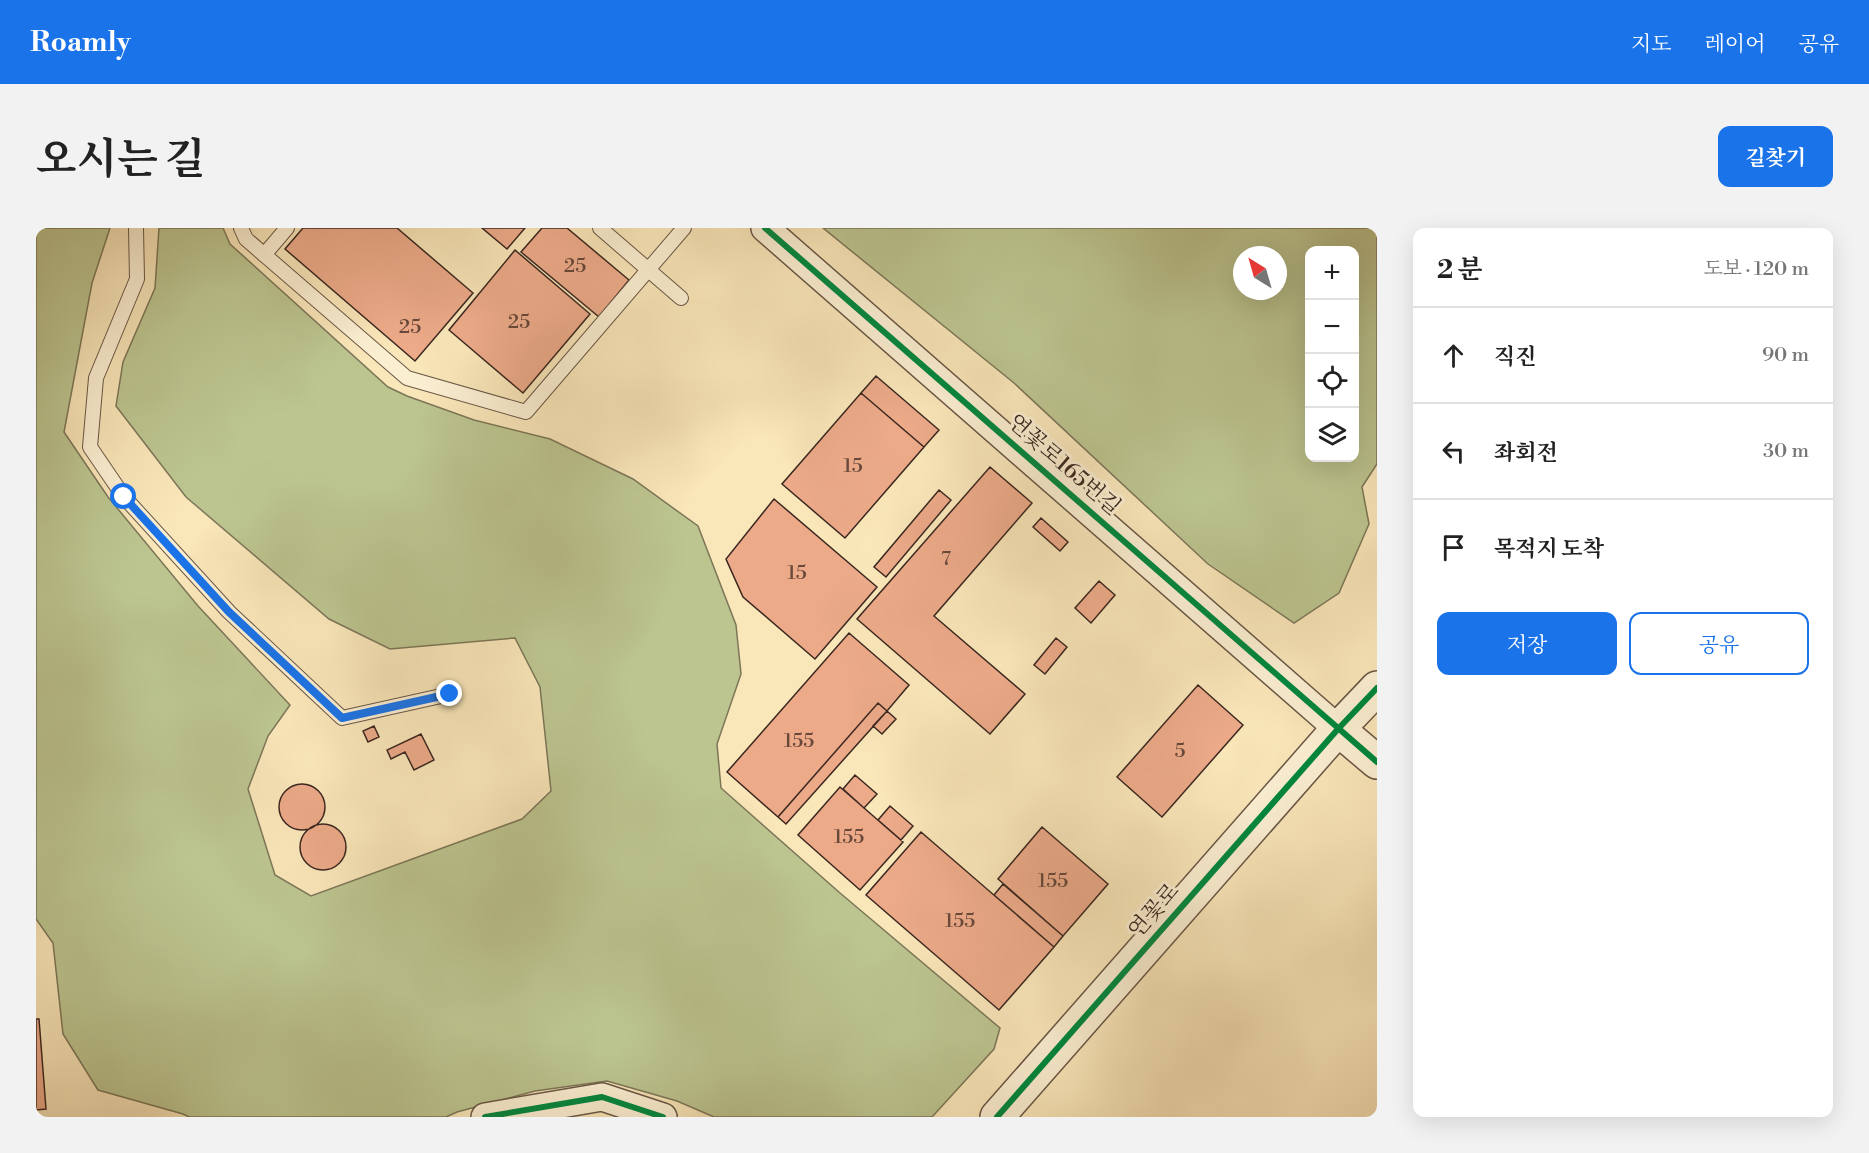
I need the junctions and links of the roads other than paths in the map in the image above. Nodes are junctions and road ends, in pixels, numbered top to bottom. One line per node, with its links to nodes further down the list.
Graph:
1 (136, 228): 11 (lane)
2 (241, 228): 7 (lane)
3 (287, 228): 7 (lane)
4 (600, 228): 8 (lane)
5 (684, 228): 8 (lane)
6 (765, 228): 12 (street, 연꽃로165번길)
7 (264, 255): 8 (lane)
8 (648, 270): 9 (lane)
9 (681, 298)
10 (1377, 688): 12 (street, 연꽃로)
11 (450, 694)
12 (1338, 729): 13 (street); 16 (street, 연꽃로)
13 (1377, 762)
14 (485, 1117): 15 (street)
15 (663, 1117)
16 (997, 1117)

